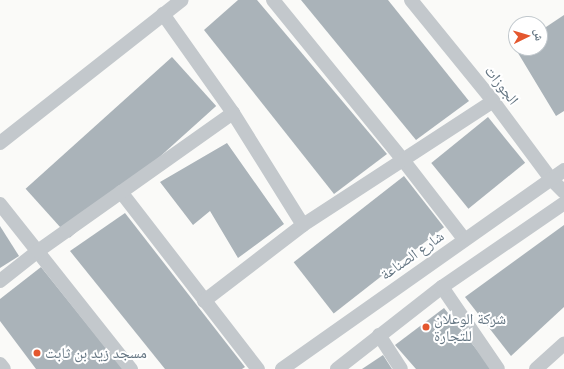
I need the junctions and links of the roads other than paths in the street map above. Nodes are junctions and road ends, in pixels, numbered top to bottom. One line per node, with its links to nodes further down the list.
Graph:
1 (182, 0): 4 (street)
2 (273, 0): 8 (street)
3 (411, 0): 5 (street, الجوزات)
4 (163, 14): 6 (street); 7 (street)
5 (493, 101): 8 (street); 10 (street, الجوزات)
6 (233, 113): 11 (street); 15 (street)
7 (0, 143)
8 (403, 160): 15 (street); 16 (street)
9 (564, 170): 10 (street, شارع الصناعة)
10 (550, 179): 12 (street, الجوزات); 16 (street, شارع الصناعة)
11 (121, 192): 17 (street); 20 (street)
12 (564, 192)
13 (564, 203): 19 (street)
14 (0, 204): 17 (street)
15 (303, 225): 20 (street)
16 (464, 239): 27 (street, شارع الصناعة)
17 (38, 251): 18 (street); 25 (street)
18 (0, 281)
19 (442, 287): 21 (street); 30 (street)
20 (204, 301): 26 (street)
21 (380, 335): 28 (street); 29 (street)
22 (564, 344): 31 (street)
23 (0, 364): 24 (street)
24 (4, 369)
25 (130, 369)
26 (258, 369)
27 (282, 369)
28 (337, 369)
29 (401, 369)
30 (498, 369)
31 (536, 369)

